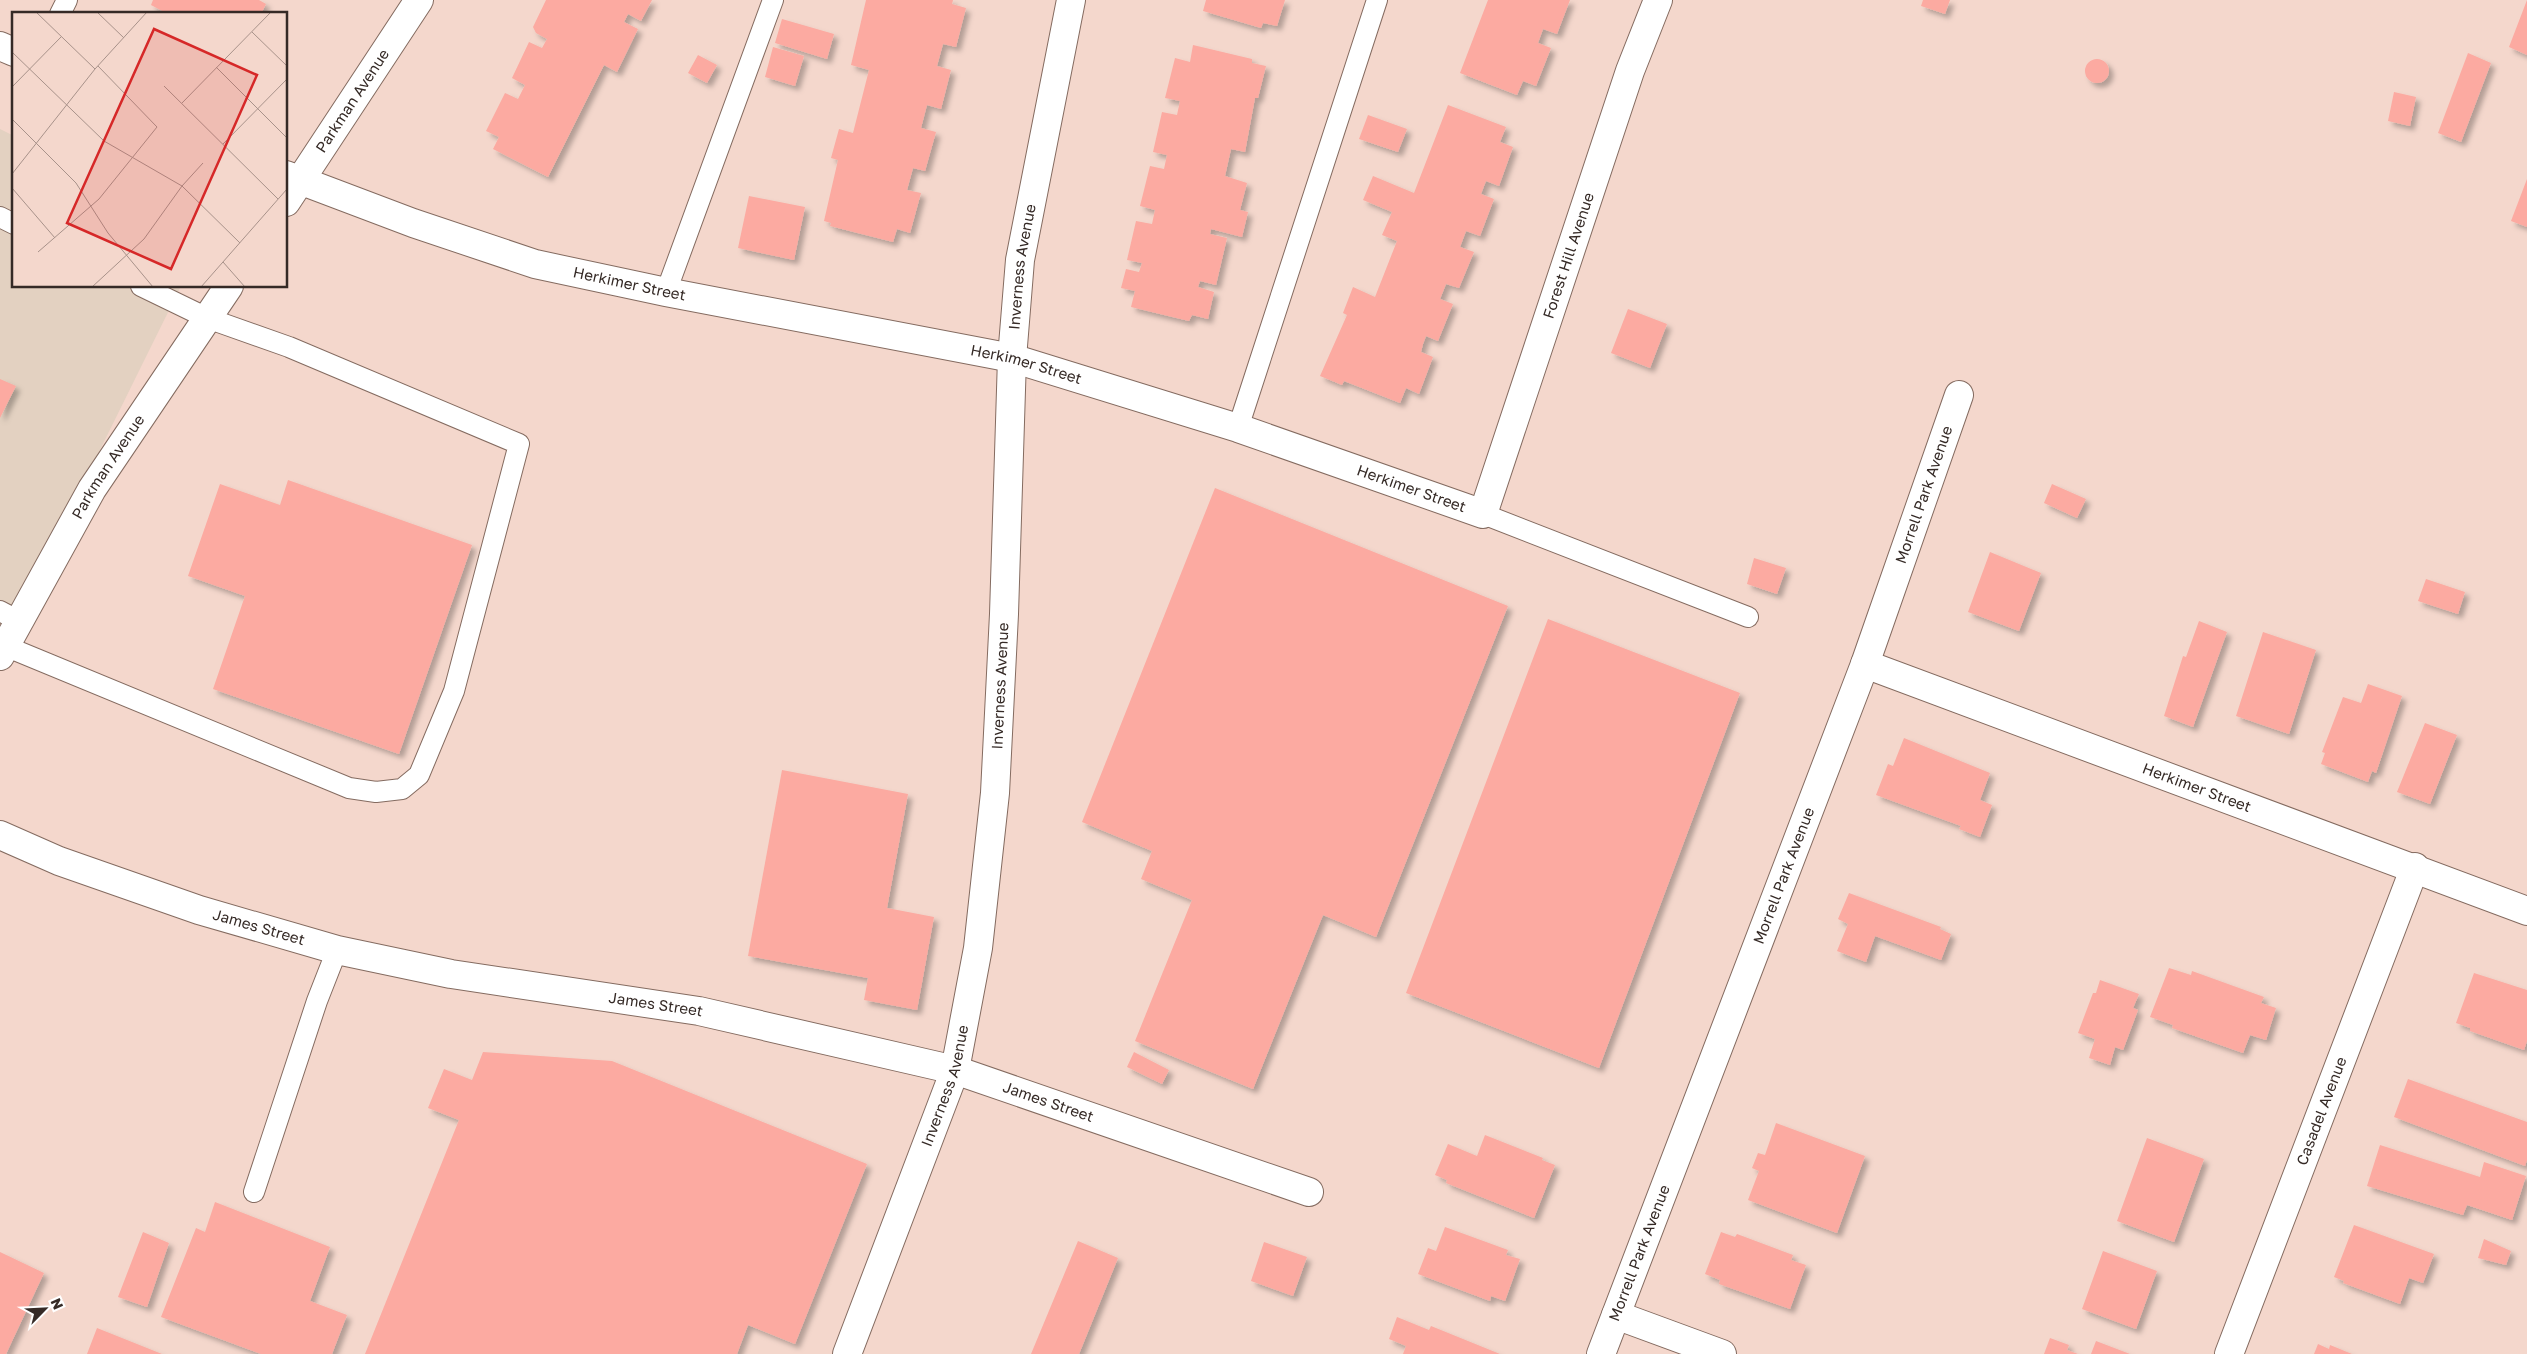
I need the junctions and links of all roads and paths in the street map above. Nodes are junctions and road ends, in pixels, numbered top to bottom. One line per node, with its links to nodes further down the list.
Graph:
1 (67, 0): 7 (lane)
2 (419, 0): 10 (street, Parkman Avenue)
3 (773, 0): 15 (lane)
4 (1071, 0): 17 (street, Inverness Avenue)
5 (1377, 0): 19 (lane)
6 (1658, 0): 20 (street, Forest Hill Avenue)
7 (61, 12)
8 (0, 46): 9 (street)
9 (12, 51)
10 (291, 187): 15 (street, Herkimer Street)
11 (0, 217): 12 (lane)
12 (12, 223)
13 (145, 288): 16 (lane)
14 (228, 288): 16 (street, Parkman Avenue)
15 (666, 292): 17 (street, Herkimer Street)
16 (207, 318): 21 (street, Parkman Avenue); 23 (lane)
17 (1012, 358): 19 (street, Herkimer Street); 29 (street, Inverness Avenue)
18 (1959, 395): 24 (street, Morrell Park Avenue)
19 (1238, 428): 20 (street, Herkimer Street)
20 (1483, 514): 22 (lane, Herkimer Street)
21 (10, 616): 23 (street, Parkman Avenue)
22 (1748, 617)
23 (3, 651)
24 (1865, 664): 26 (street, Herkimer Street); 32 (street, Morrell Park Avenue)
25 (0, 835): 28 (street, James Street)
26 (2415, 867): 27 (street, Herkimer Street); 36 (street, Casadel Avenue)
27 (2527, 910)
28 (337, 950): 29 (street, James Street); 30 (lane)
29 (955, 1070): 31 (street, James Street); 33 (street, Inverness Avenue)
30 (254, 1192)
31 (1309, 1192)
32 (1616, 1315): 34 (street, Morrell Park Avenue); 35 (street)
33 (847, 1354)
34 (1601, 1354)
35 (1722, 1354)
36 (2229, 1354)

